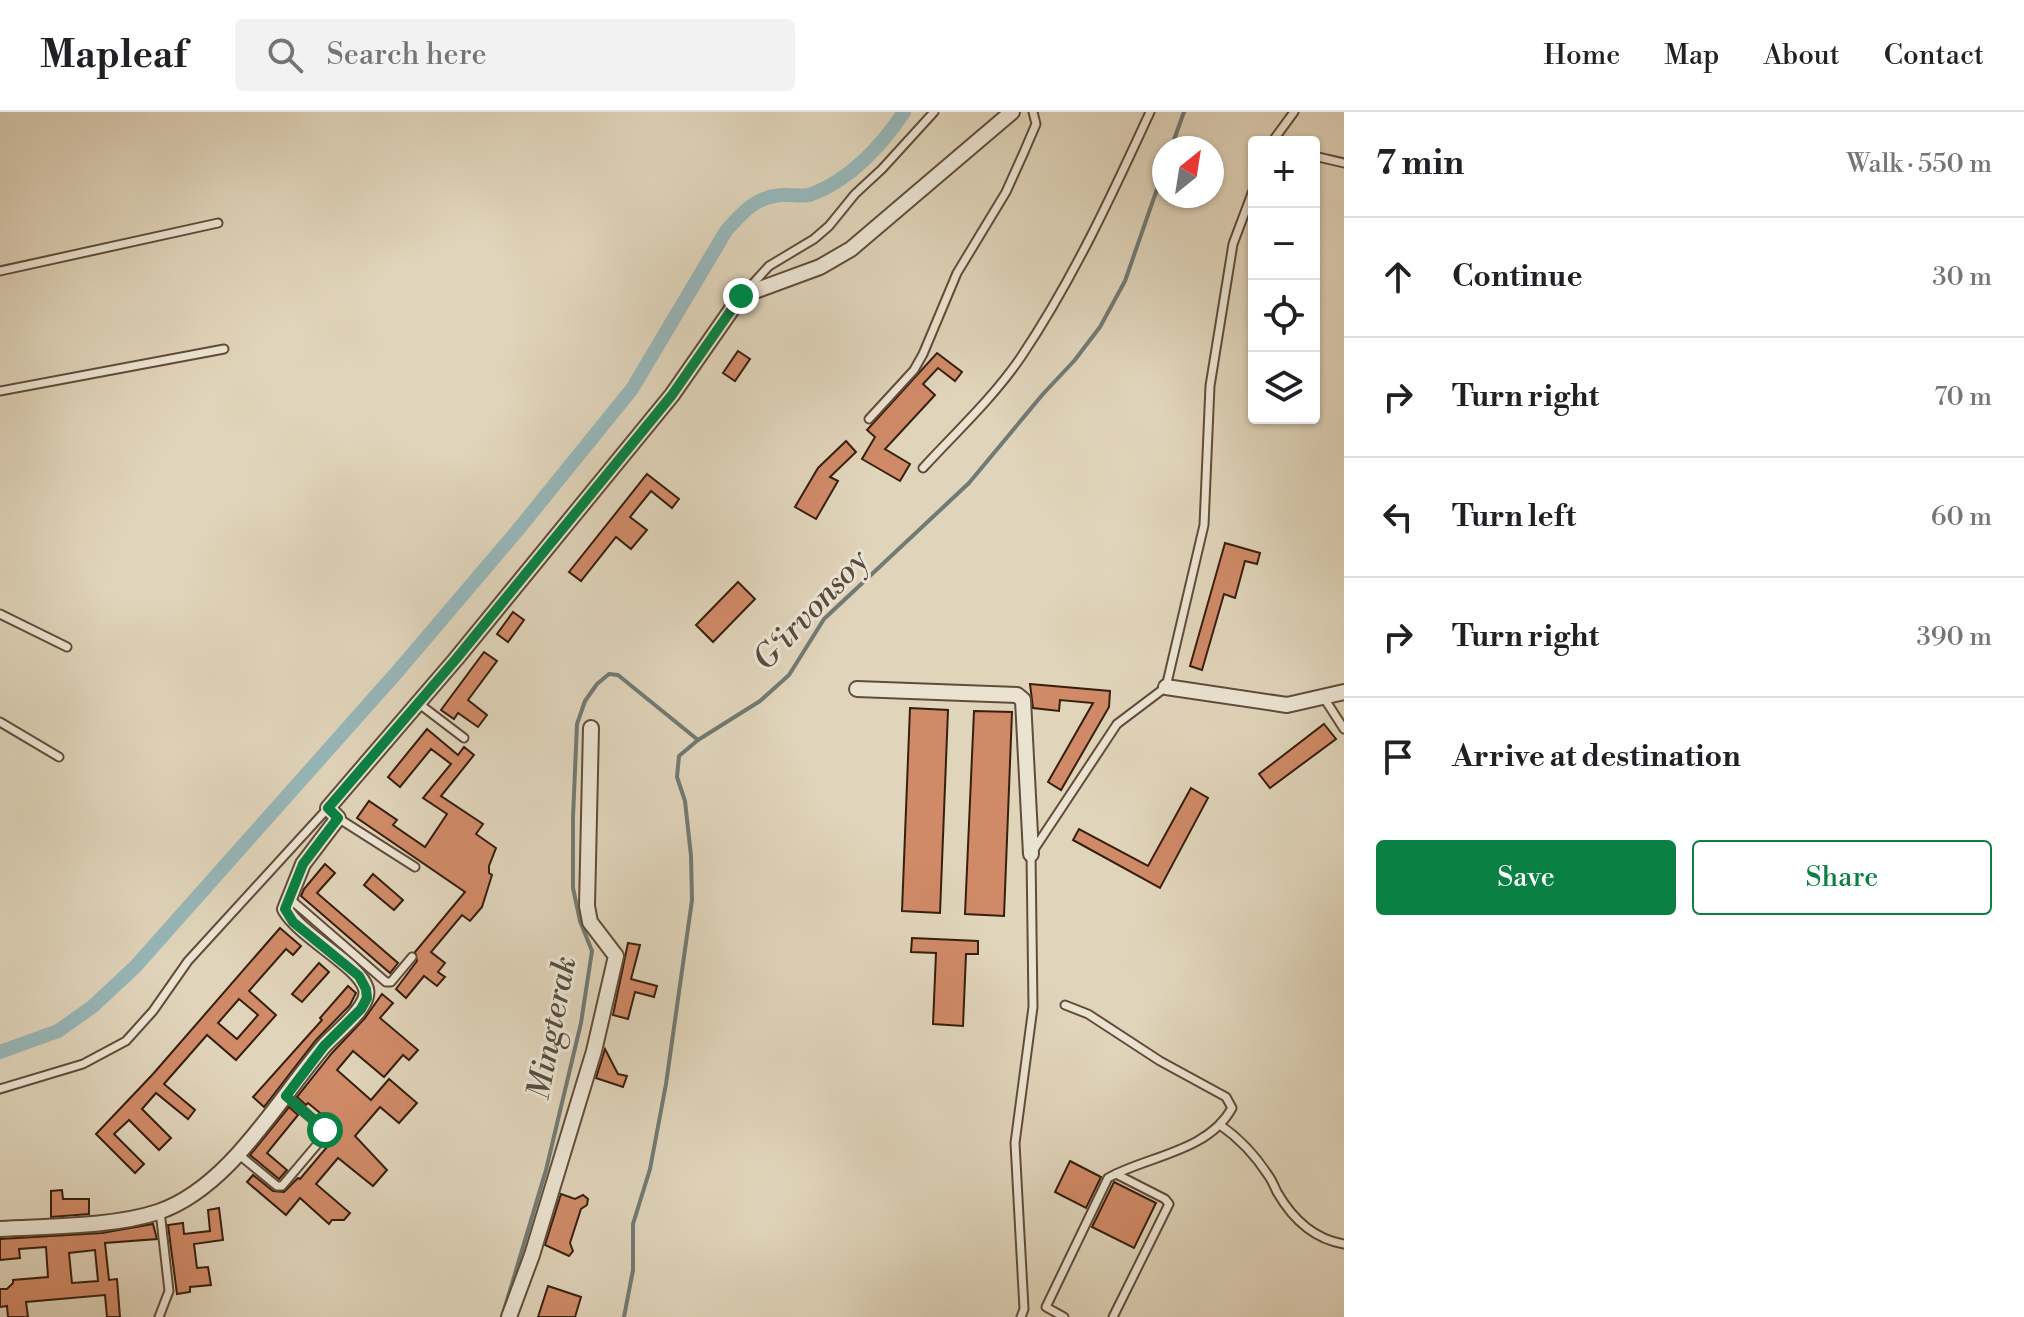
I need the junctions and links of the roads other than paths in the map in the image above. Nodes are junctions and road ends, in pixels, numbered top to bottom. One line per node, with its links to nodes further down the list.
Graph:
1 (934, 112): 12 (lane)
2 (1012, 112): 12 (street)
3 (1033, 112): 15 (lane)
4 (1150, 112): 16 (lane)
5 (1294, 112): 6 (lane)
6 (1276, 136)
7 (1320, 157): 8 (lane)
8 (1344, 163)
9 (1248, 204): 19 (lane)
10 (218, 223): 11 (lane)
11 (0, 271)
12 (741, 296): 23 (street)
13 (224, 349): 14 (lane)
14 (0, 391)
15 (869, 419)
16 (923, 468)
17 (0, 614): 18 (lane)
18 (67, 647)
19 (1166, 687): 22 (street); 30 (lane)
20 (857, 689): 30 (street)
21 (1344, 692): 22 (street)
22 (1324, 698): 26 (lane)
23 (418, 703): 27 (lane); 29 (street)
24 (0, 722): 28 (lane)
25 (591, 728): 44 (street)
26 (1344, 729)
27 (464, 738)
28 (59, 757)
29 (333, 813): 31 (lane); 32 (street); 35 (lane)
30 (1031, 854): 45 (lane)
31 (415, 867)
32 (289, 898): 33 (lane); 36 (street)
33 (412, 957)
34 (1065, 1005): 37 (lane)
35 (0, 1089)
36 (286, 1096): 38 (street); 38 (lane)
37 (1220, 1125): 39 (lane); 42 (lane)
38 (237, 1153): 40 (street)
39 (1116, 1174): 46 (lane); 47 (lane)
40 (160, 1211): 41 (street); 43 (lane)
41 (0, 1229)
42 (1344, 1244)
43 (159, 1317)
44 (509, 1317)
45 (1021, 1317)
46 (1064, 1317)
47 (1113, 1317)

